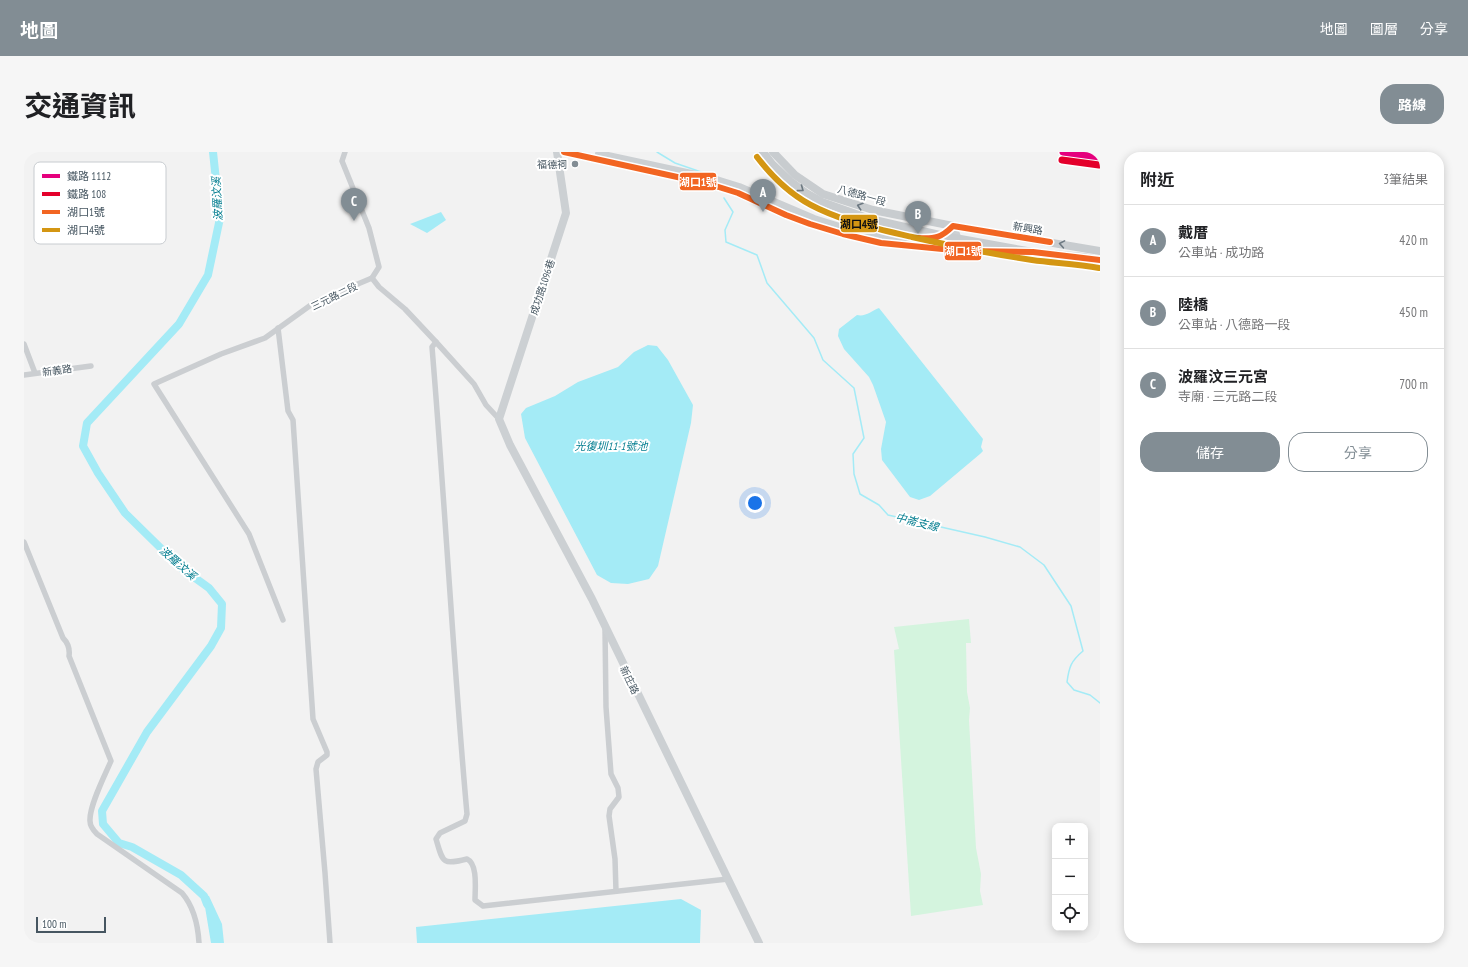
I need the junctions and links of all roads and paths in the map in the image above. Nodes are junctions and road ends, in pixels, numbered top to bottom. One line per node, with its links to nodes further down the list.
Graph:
1 (345, 152): 14 (street)
2 (557, 152): 21 (street, 成功路1096巷)
3 (564, 152): 10 (street)
4 (589, 152): 8 (street)
5 (763, 152): 6 (main road)
6 (774, 158): 7 (main road, 八德路一段, one-way to 6); 8 (main road, 八德路一段, one-way to 8)
7 (953, 226): 8 (street); 9 (street); 11 (main road, 新興路, one-way to 7)
8 (944, 236): 9 (main road)
9 (957, 237): 10 (street); 12 (main road)
10 (947, 250): 12 (street)
11 (1100, 251)
12 (1033, 252): 13 (main road)
13 (1100, 260)
14 (372, 278): 15 (street, 三元路二段); 16 (street)
15 (278, 328): 23 (street, 三元路二段); 28 (street)
16 (436, 342): 21 (street); 26 (street)
17 (24, 344): 19 (street)
18 (91, 366): 19 (street, 新義路)
19 (35, 373): 20 (street, 新義路)
20 (24, 375)
21 (499, 419): 24 (street, 新庄路)
22 (24, 542): 27 (street)
23 (283, 620)
24 (605, 628): 25 (street, 新庄路); 26 (street)
25 (728, 879): 26 (street); 29 (street, 新庄路)
26 (616, 891)
27 (199, 943)
28 (330, 943)
29 (759, 943)

